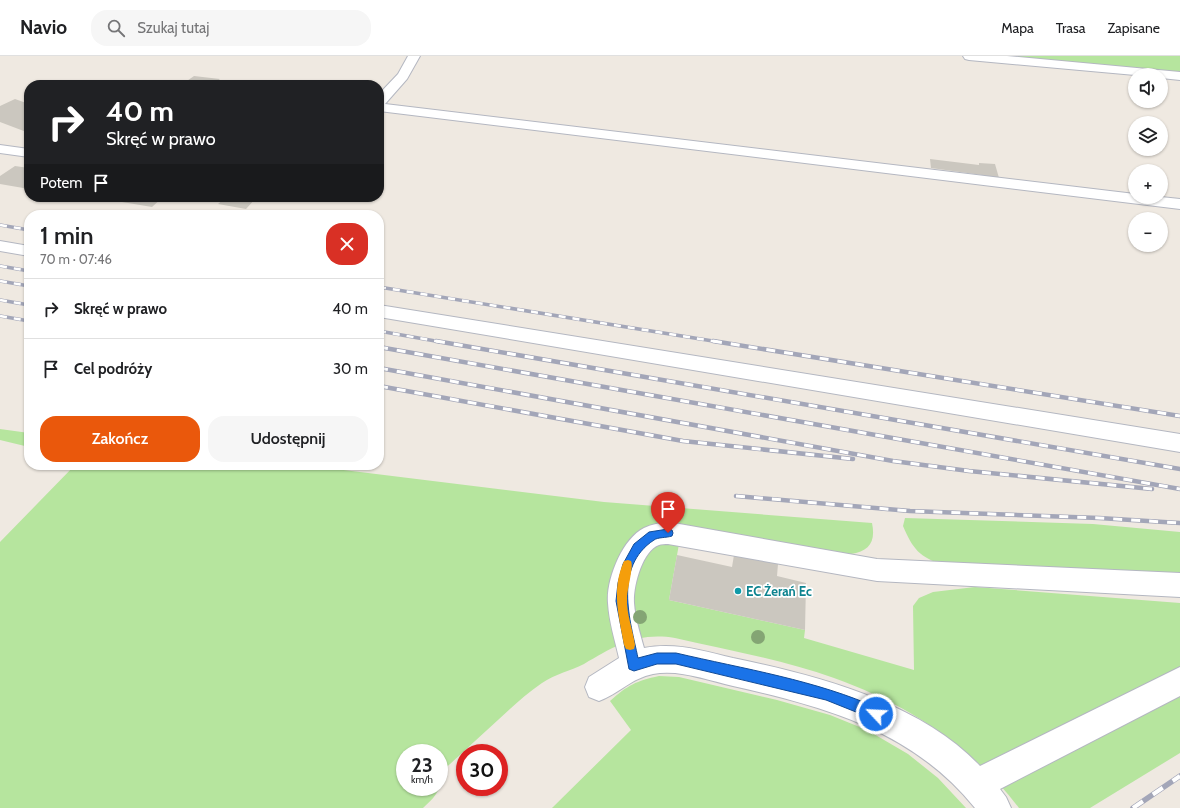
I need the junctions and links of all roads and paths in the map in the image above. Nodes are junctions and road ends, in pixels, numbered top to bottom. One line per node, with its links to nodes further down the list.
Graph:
1 (414, 56): 4 (street)
2 (969, 56): 3 (street)
3 (1180, 76)
4 (384, 97)
5 (384, 108): 8 (street)
6 (0, 149): 7 (street)
7 (24, 152)
8 (1180, 204)
9 (0, 246): 10 (street)
10 (24, 250)
11 (384, 311): 12 (street)
12 (1180, 443)
13 (1180, 585): 14 (street)
14 (634, 665): 16 (street); 17 (street)
15 (1180, 681): 17 (street)
16 (599, 687)
17 (976, 784): 18 (street)
18 (994, 808)

